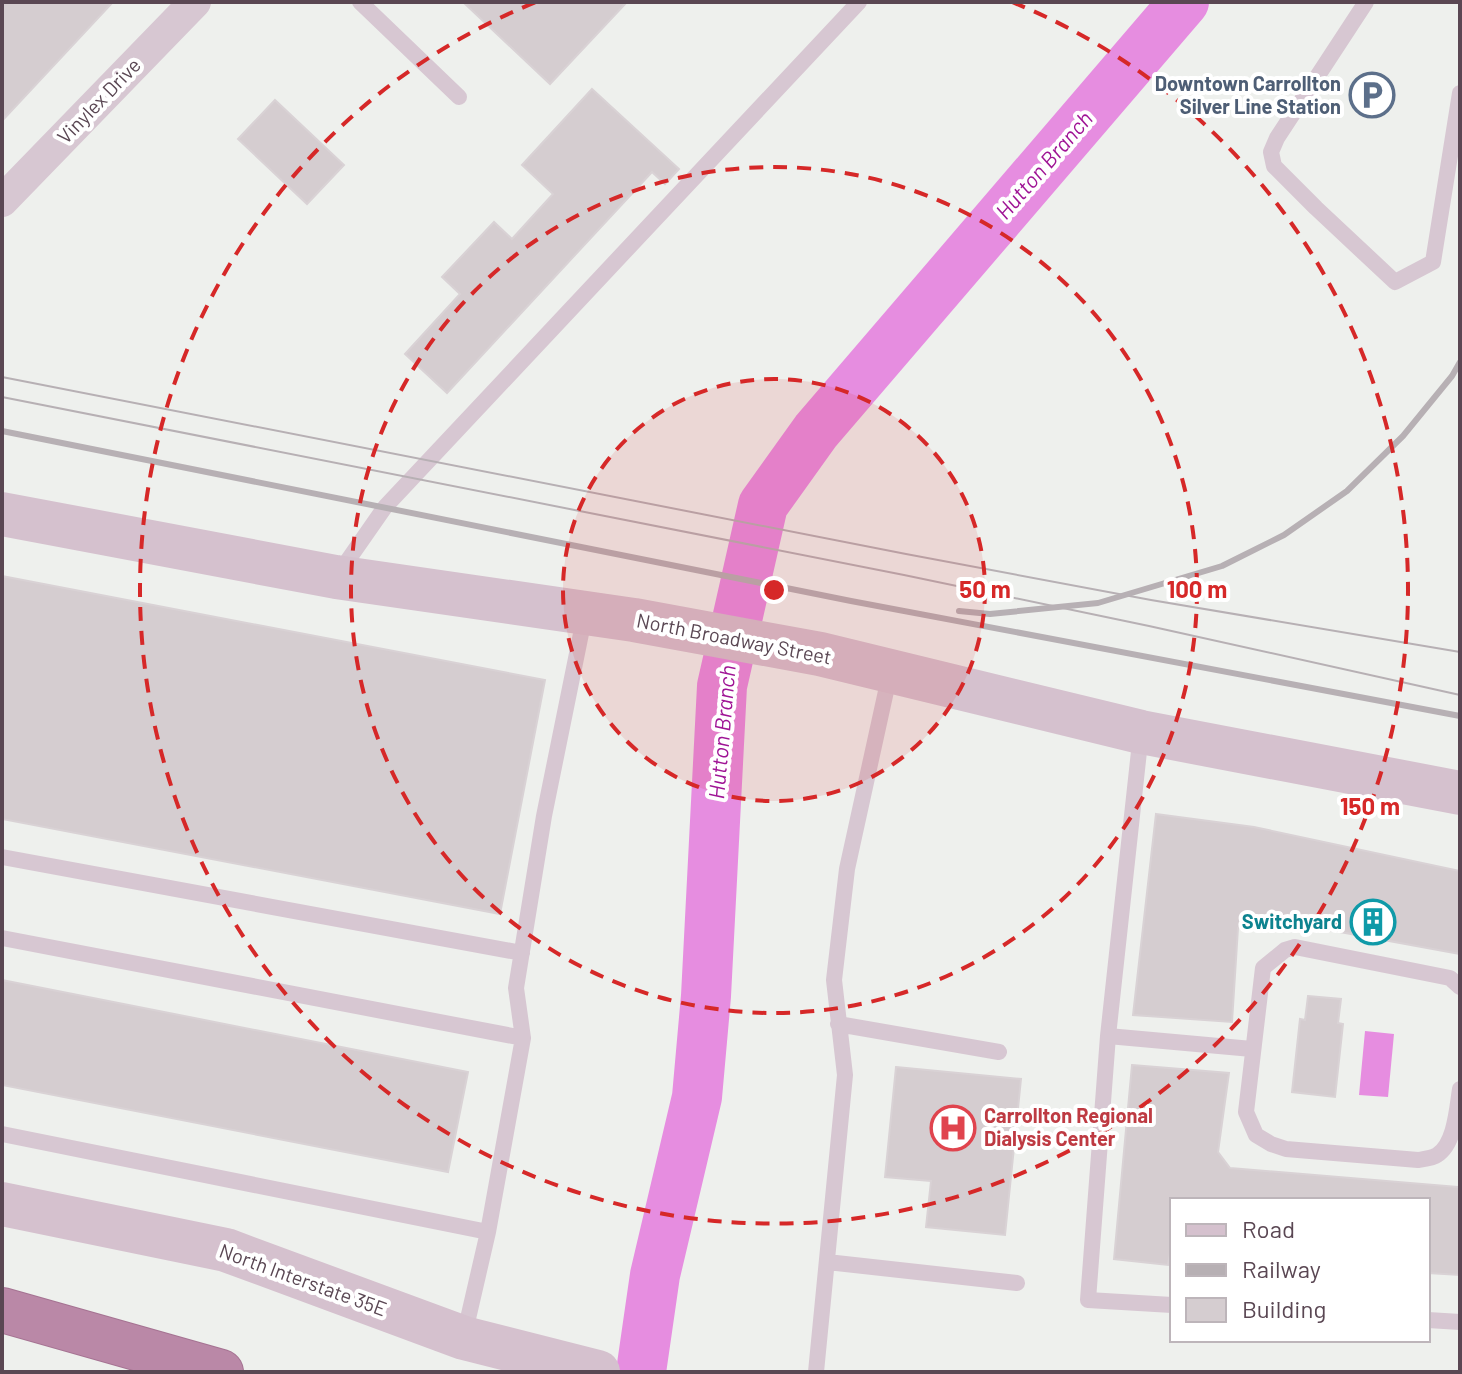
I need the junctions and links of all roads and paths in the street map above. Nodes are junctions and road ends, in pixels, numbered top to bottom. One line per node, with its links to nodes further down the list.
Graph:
1 (195, 2): 7 (street, Vinylex Drive)
2 (360, 2): 6 (lane)
3 (859, 2): 9 (lane)
4 (1366, 2): 5 (lane)
5 (1460, 93)
6 (459, 97)
7 (2, 201)
8 (2, 514): 9 (street, North Broadway Street)
9 (336, 577): 10 (street, North Broadway Street)
10 (585, 613): 11 (street, North Broadway Street); 16 (lane)
11 (890, 671): 12 (street, North Broadway Street); 18 (lane)
12 (1141, 732): 13 (street, North Broadway Street); 19 (lane)
13 (1460, 793)
14 (2, 857): 16 (lane)
15 (2, 938): 20 (lane)
16 (522, 953): 20 (lane)
17 (1460, 987): 21 (lane)
18 (838, 1024): 22 (lane); 27 (lane)
19 (1108, 1036): 21 (lane); 29 (lane)
20 (523, 1038): 26 (lane)
21 (1252, 1049): 23 (lane)
22 (999, 1052)
23 (1460, 1089)
24 (2, 1134): 26 (lane)
25 (2, 1204): 33 (street, North Interstate 35E)
26 (488, 1232): 33 (lane)
27 (827, 1262): 28 (lane); 36 (lane)
28 (1017, 1283)
29 (1170, 1305)
30 (2, 1310): 34 (highway)
31 (1430, 1320): 32 (lane)
32 (1460, 1322)
33 (464, 1338): 35 (street, North Interstate 35E)
34 (221, 1372)
35 (598, 1372)
36 (816, 1372)

